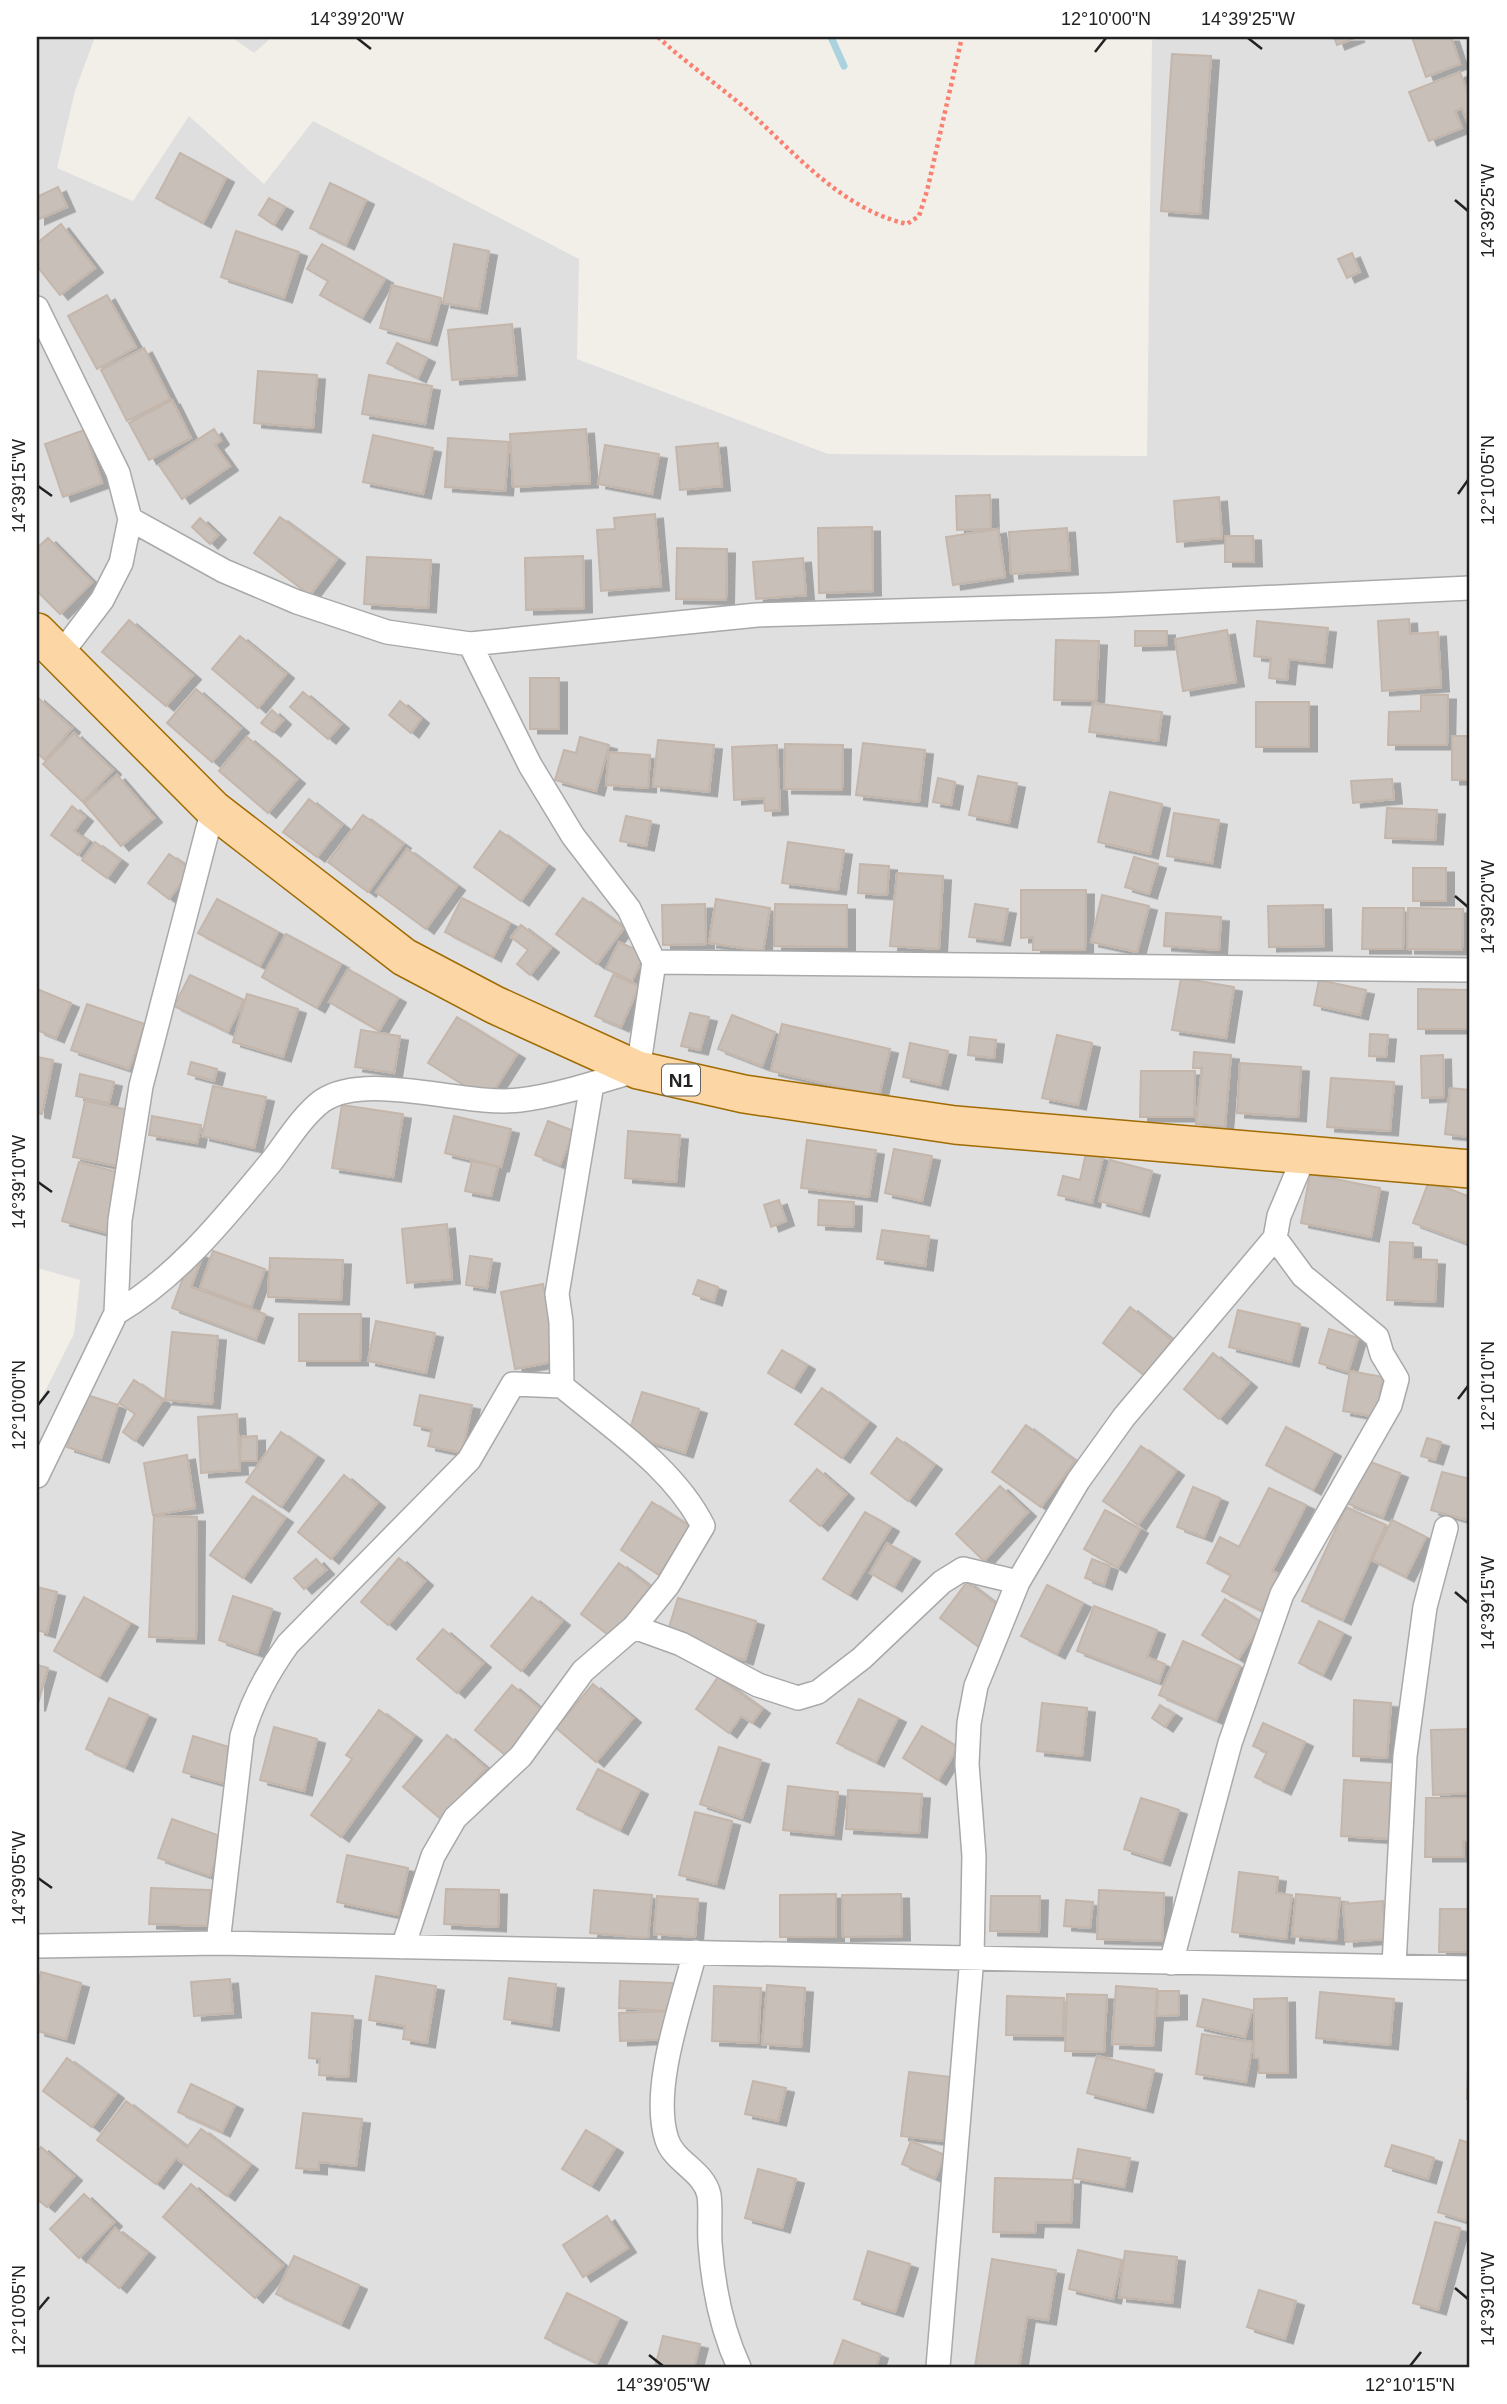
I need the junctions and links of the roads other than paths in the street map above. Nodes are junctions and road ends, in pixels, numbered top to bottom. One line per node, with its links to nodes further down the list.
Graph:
1 (37, 308): 2 (street)
2 (130, 519): 4 (street); 5 (street)
3 (1470, 588): 5 (street)
4 (48, 644): 6 (main road, N1)
5 (470, 644): 7 (street)
6 (213, 809): 9 (main road, N1); 14 (street)
7 (654, 962): 8 (street); 9 (street)
8 (1470, 970)
9 (638, 1070): 10 (street); 11 (main road, N1)
10 (592, 1084): 14 (street); 15 (street)
11 (1305, 1154): 12 (main road, N1); 13 (street)
12 (1470, 1169)
13 (1275, 1238): 18 (street); 25 (street)
14 (116, 1312): 16 (street)
15 (562, 1386): 19 (street); 20 (street)
16 (37, 1476)
17 (1446, 1528): 26 (street)
18 (1018, 1582): 19 (street); 24 (street)
19 (634, 1627): 22 (street)
20 (218, 1943): 21 (street); 22 (street)
21 (37, 1946)
22 (403, 1947): 23 (street)
23 (695, 1952): 24 (street); 28 (street)
24 (972, 1957): 25 (street); 29 (street)
25 (1171, 1963): 26 (street)
26 (1394, 1965): 27 (street)
27 (1470, 1968)
28 (739, 2367)
29 (938, 2367)

